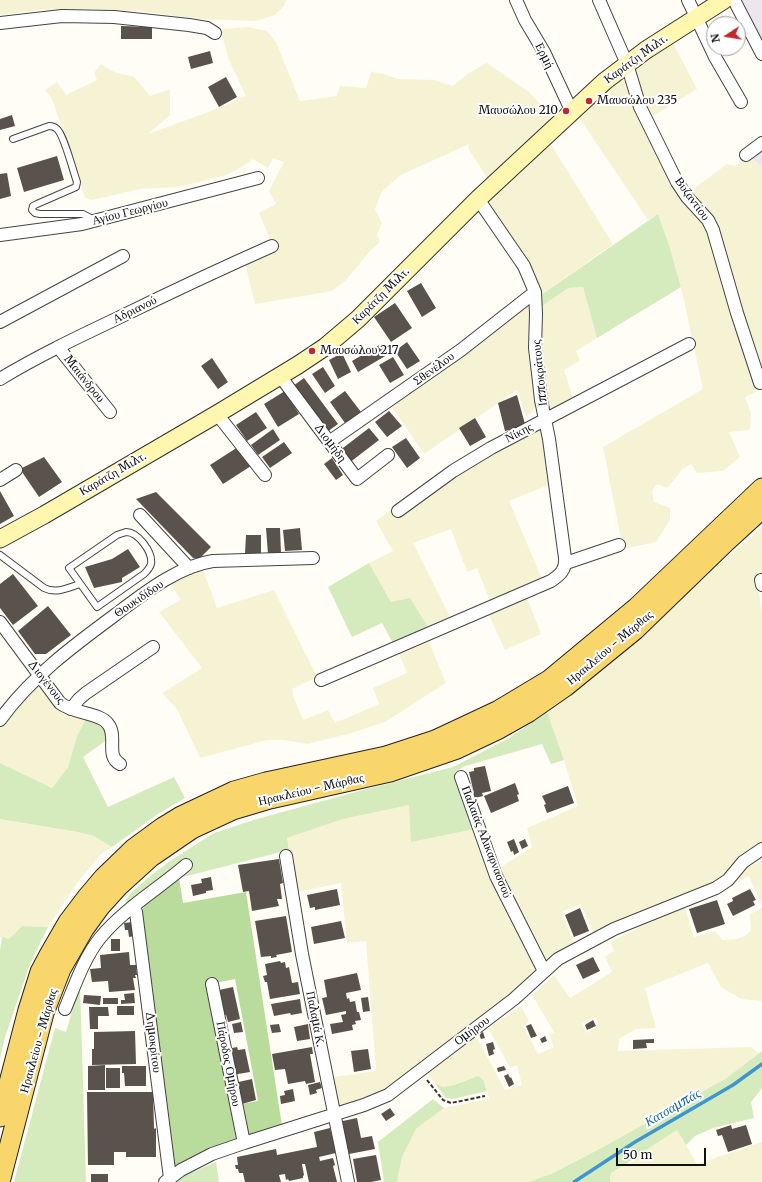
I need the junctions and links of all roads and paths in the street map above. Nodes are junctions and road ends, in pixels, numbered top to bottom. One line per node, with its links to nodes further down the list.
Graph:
1 (516, 0): 12 (street, Ερμή)
2 (599, 0): 10 (street, Βυζαντίου)
3 (688, 0): 6 (street)
4 (724, 0): 6 (street, Καράτζη Μιλτ.)
5 (734, 0): 9 (street)
6 (696, 18): 10 (street, Καράτζη Μιλτ.); 11 (street)
7 (0, 23): 8 (street)
8 (216, 33)
9 (762, 54)
10 (627, 64): 12 (street, Καράτζη Μιλτ.); 28 (street, Βυζαντίου)
11 (741, 102)
12 (572, 112): 17 (street, Καράτζη Μιλτ.)
13 (13, 139): 18 (lane)
14 (762, 143): 15 (street)
15 (746, 155)
16 (258, 178): 18 (street, Αγίου Γεωργίου)
17 (478, 199): 22 (street, Ιπποκράτους); 27 (street, Καράτζη Μιλτ.)
18 (95, 221): 19 (street, Αγίου Γεωργίου)
19 (0, 235)
20 (272, 246): 25 (street, Αδριανού)
21 (122, 256): 23 (street)
22 (535, 292): 31 (street, Ιπποκράτους); 32 (street, Σθενέλου)
23 (0, 322)
24 (689, 344): 31 (street, Νίκης)
25 (58, 347): 26 (street, Αδριανού); 29 (street, Μαιάνδρου)
26 (2, 375)
27 (280, 376): 30 (street, Καράτζη Μιλτ.); 32 (street, Διομήδη)
28 (760, 383)
29 (110, 412)
30 (217, 414): 35 (street); 41 (street, Καράτζη Μιλτ.)
31 (545, 420): 39 (street, Νίκης); 45 (street, Ιπποκράτους)
32 (329, 442): 33 (street, Διομήδη)
33 (388, 455)
34 (16, 470): 36 (street)
35 (265, 475)
36 (0, 480)
37 (762, 488): 66 (main road, Ηρακλείου - Μάρθας)
38 (762, 509): 69 (main road, Ηρακλείου - Μάρθας)
39 (398, 511)
40 (140, 515): 46 (street)
41 (0, 539)
42 (620, 545): 45 (street)
43 (0, 555): 47 (lane)
44 (313, 558): 46 (street, Θουκιδίδου)
45 (566, 563): 51 (street)
46 (189, 568): 50 (street, Θουκιδίδου)
47 (80, 584): 47 (lane)
48 (0, 622): 50 (street, Διογένους)
49 (153, 647): 52 (street)
50 (39, 676): 52 (street, Διογένους); 53 (street, Θουκιδίδου)
51 (321, 680)
52 (71, 709): 54 (street, Διογένους)
53 (0, 720)
54 (120, 764)
55 (461, 777): 60 (street, Παλαιάς Αλικαρνασσού)
56 (762, 849): 60 (street, Ομήρου)
57 (286, 856): 65 (street, Παλαμά Κ.)
58 (186, 865): 59 (street)
59 (133, 906): 62 (street); 68 (street, Δημοκρίτου)
60 (544, 971): 63 (street, Ομήρου)
61 (212, 984): 67 (street, Πάροδος Ομήρου)
62 (65, 1009)
63 (420, 1071): 64 (path); 65 (street, Ομήρου)
64 (485, 1096)
65 (334, 1114): 67 (street, Ομήρου); 70 (street, Παλαμά Κ.)
66 (0, 1117)
67 (244, 1143): 68 (street, Ομήρου)
68 (167, 1180)
69 (0, 1182)
70 (348, 1182)

